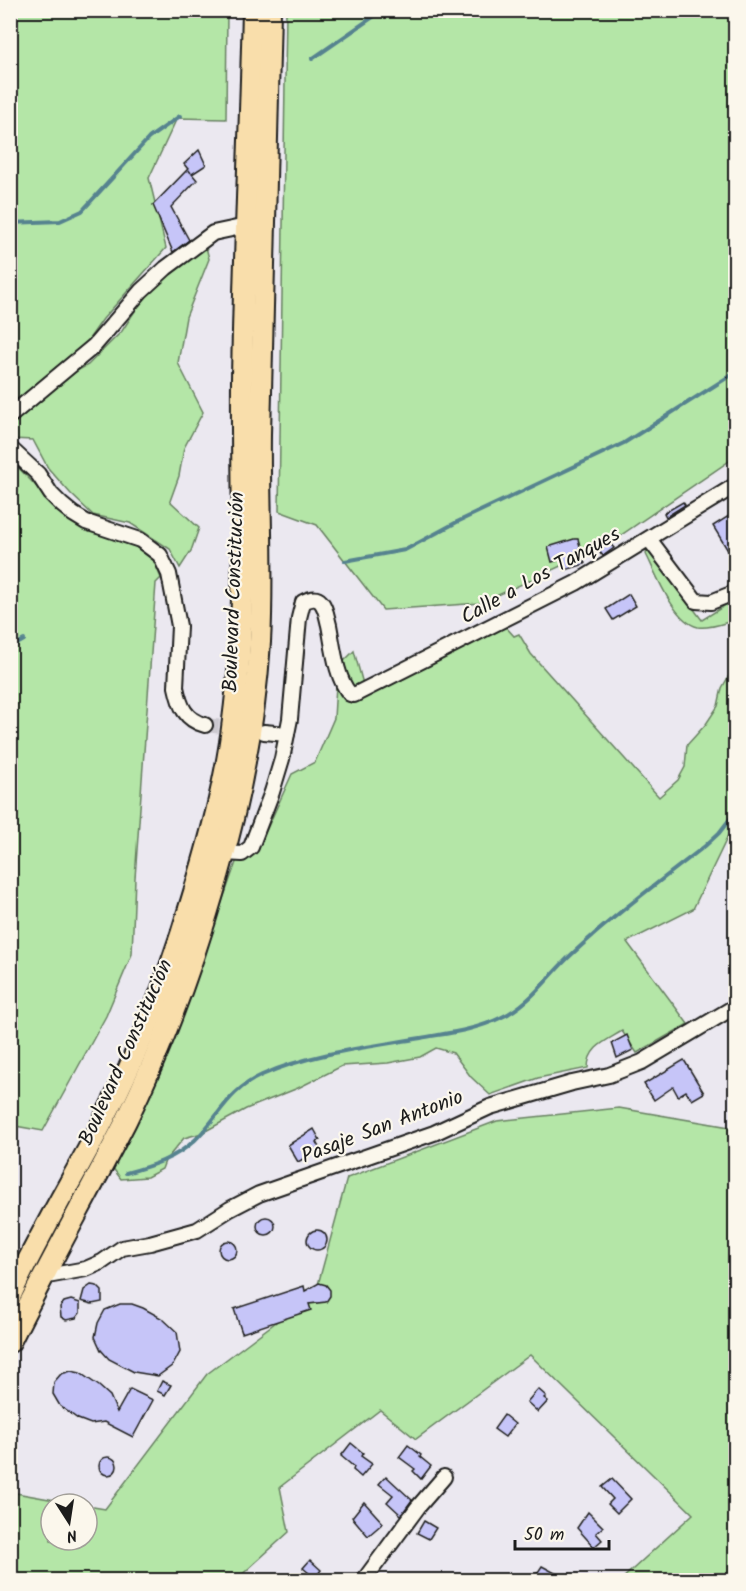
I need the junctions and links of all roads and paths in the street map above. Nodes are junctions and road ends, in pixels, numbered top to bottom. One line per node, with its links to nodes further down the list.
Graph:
1 (253, 10): 3 (highway, Boulevard Constitución)
2 (270, 10): 12 (highway, Boulevard Constitución)
3 (246, 226): 4 (street); 15 (highway, Boulevard Constitución)
4 (10, 416)
5 (10, 448): 9 (street)
6 (735, 485): 7 (street, Calle a Los Tanques)
7 (649, 539): 8 (street); 11 (street, Calle a Los Tanques)
8 (735, 592)
9 (205, 725)
10 (264, 732): 11 (street)
11 (287, 734): 12 (street)
12 (224, 854): 14 (highway, Boulevard Constitución)
13 (735, 1006): 14 (street, Pasaje San Antonio)
14 (42, 1277): 16 (highway, Boulevard Constitución)
15 (10, 1297)
16 (10, 1342)
17 (444, 1476): 18 (street)
18 (364, 1581)

